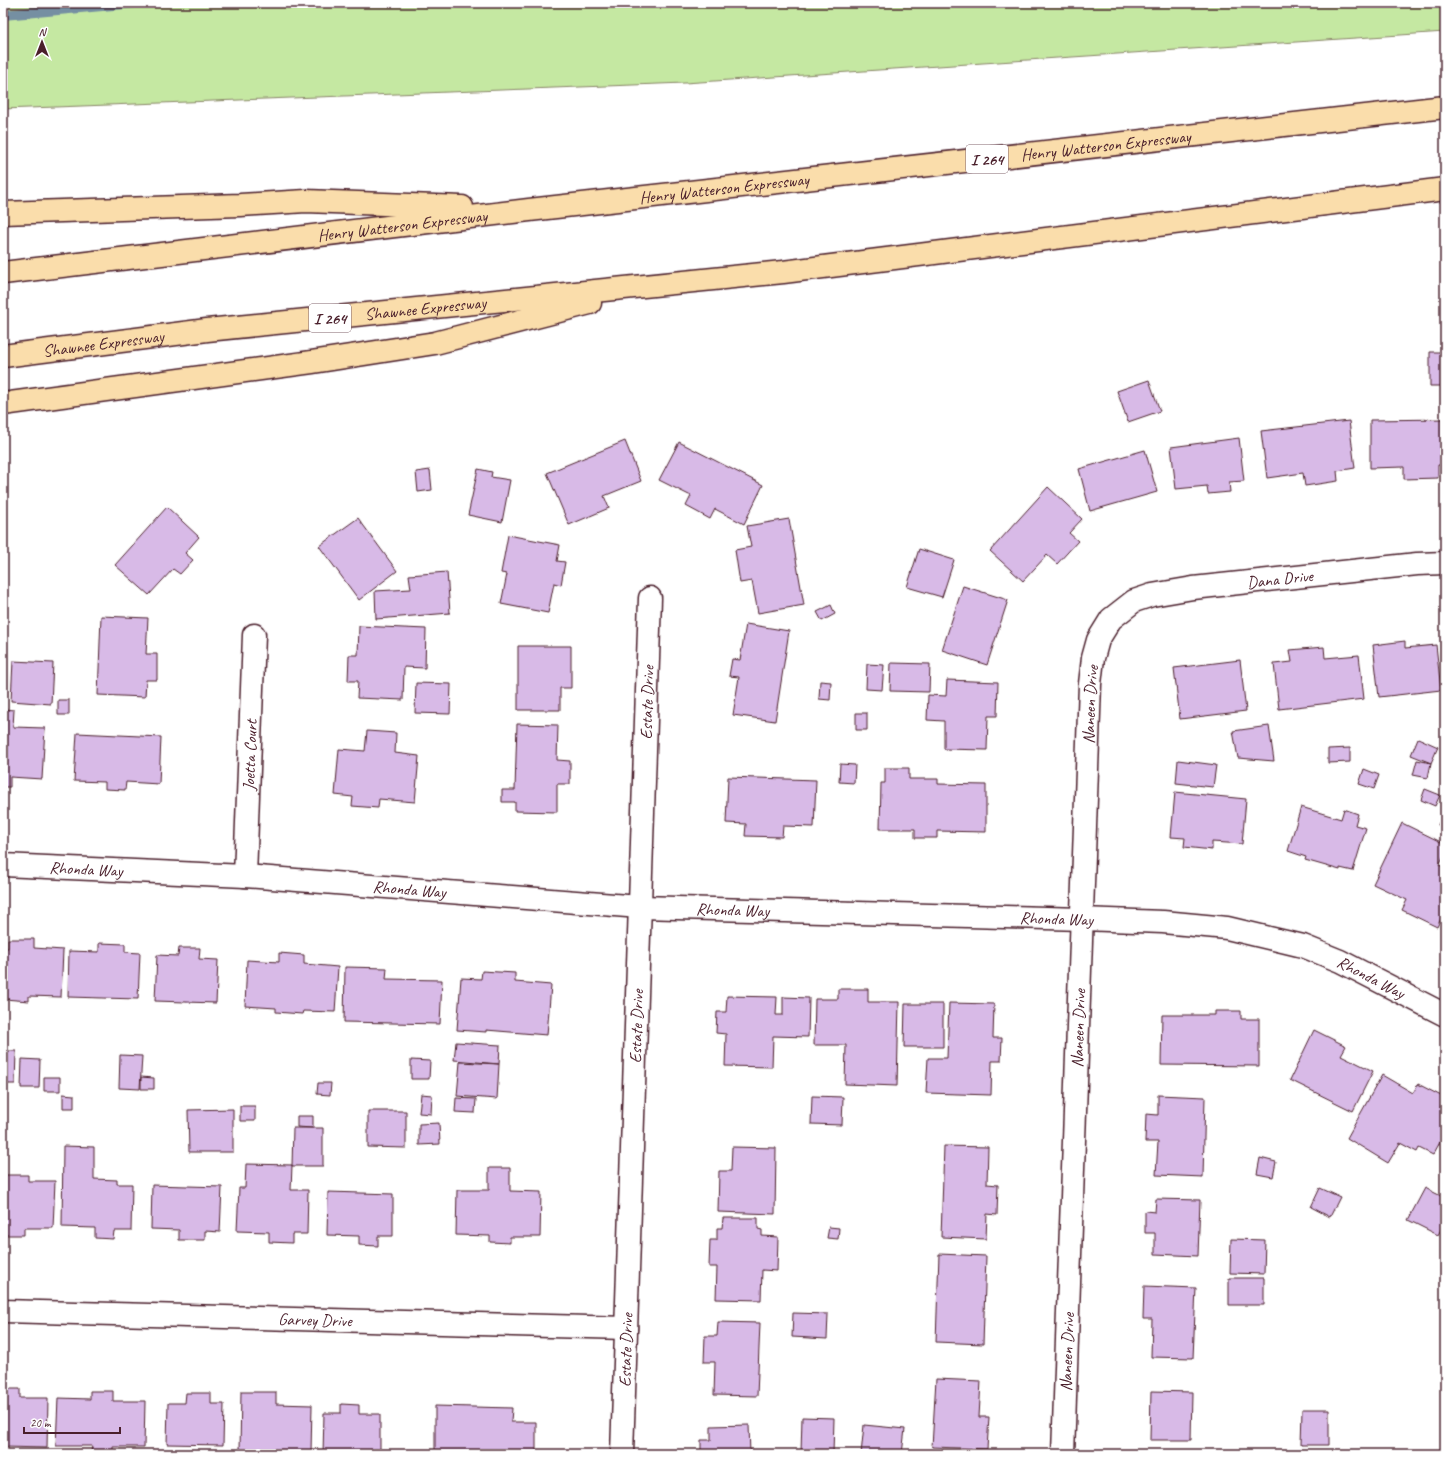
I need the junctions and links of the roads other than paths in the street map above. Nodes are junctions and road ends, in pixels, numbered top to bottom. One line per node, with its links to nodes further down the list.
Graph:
1 (1445, 107): 3 (highway, Henry Watterson Expressway / I 264)
2 (1445, 189): 6 (highway, I 264)
3 (529, 210): 4 (highway); 5 (highway, Henry Watterson Expressway / I 264)
4 (3, 213)
5 (3, 273)
6 (657, 285): 7 (highway, Shawnee Expressway / I 264); 8 (highway)
7 (3, 356)
8 (3, 404)
9 (1445, 563): 11 (street, Dana Drive)
10 (650, 598): 15 (street, Estate Drive)
11 (1119, 610): 16 (street, Naneen Drive)
12 (254, 635): 14 (street, Joetta Court)
13 (3, 865): 14 (street, Rhonda Way)
14 (245, 876): 15 (street, Rhonda Way)
15 (640, 907): 16 (street, Rhonda Way); 19 (street, Estate Drive)
16 (1082, 919): 17 (street, Rhonda Way); 21 (street, Naneen Drive)
17 (1445, 1015)
18 (3, 1311): 19 (street, Garvey Drive)
19 (626, 1328): 20 (street, Estate Drive)
20 (622, 1454)
21 (1063, 1454)

